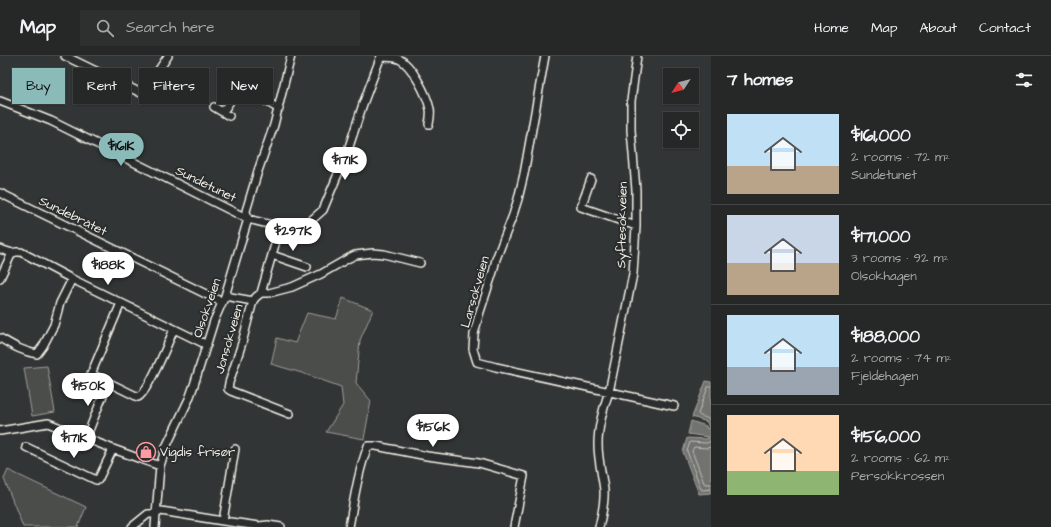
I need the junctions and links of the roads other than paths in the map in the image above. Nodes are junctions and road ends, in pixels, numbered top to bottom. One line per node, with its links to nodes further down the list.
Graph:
1 (66, 56): 2 (street)
2 (168, 56)
3 (291, 56): 9 (street, Olsokveien)
4 (381, 56): 10 (street); 15 (street, Sundetunet)
5 (545, 56): 31 (street, Larsokveien)
6 (637, 56): 14 (street, Syftesokveien)
7 (0, 101): 13 (street, Sundetunet)
8 (214, 107): 9 (street)
9 (279, 109): 13 (street, Olsokveien)
10 (429, 124)
11 (591, 179): 14 (street)
12 (0, 193): 24 (street, Sundebråtet)
13 (248, 219): 15 (street, Sundetunet); 24 (street, Olsokveien)
14 (636, 226): 31 (street, Syftesokveien)
15 (280, 227): 18 (street)
16 (0, 249): 17 (street)
17 (12, 253): 21 (street); 22 (street)
18 (272, 255): 20 (street); 23 (street)
19 (420, 263): 23 (street, Jonsokveien)
20 (307, 267)
21 (0, 278)
22 (72, 279): 26 (street); 28 (street)
23 (261, 294): 25 (street, Jonsokveien)
24 (223, 299): 25 (street, Jonsokveien); 29 (street, Olsokveien)
25 (253, 301): 33 (street, Jonsokveien)
26 (121, 303): 27 (street); 30 (street)
27 (174, 329): 29 (street); 30 (street)
28 (0, 338)
29 (207, 345): 39 (street, Olsokveien)
30 (108, 383): 35 (street)
31 (609, 392): 32 (street, Larsokveien); 47 (street, Syftesokveien)
32 (674, 406)
33 (290, 414)
34 (0, 431): 35 (street)
35 (86, 438): 37 (street)
36 (26, 447): 37 (street)
37 (113, 449): 39 (street)
38 (235, 449): 41 (street)
39 (160, 466): 40 (street, Olsokveien)
40 (156, 514): 41 (street); 42 (street); 43 (street, Olsokveien)
41 (223, 521): 44 (street)
42 (132, 527)
43 (155, 527)
44 (281, 527)
45 (349, 527): 46 (street)
46 (514, 527)
47 (599, 527)

